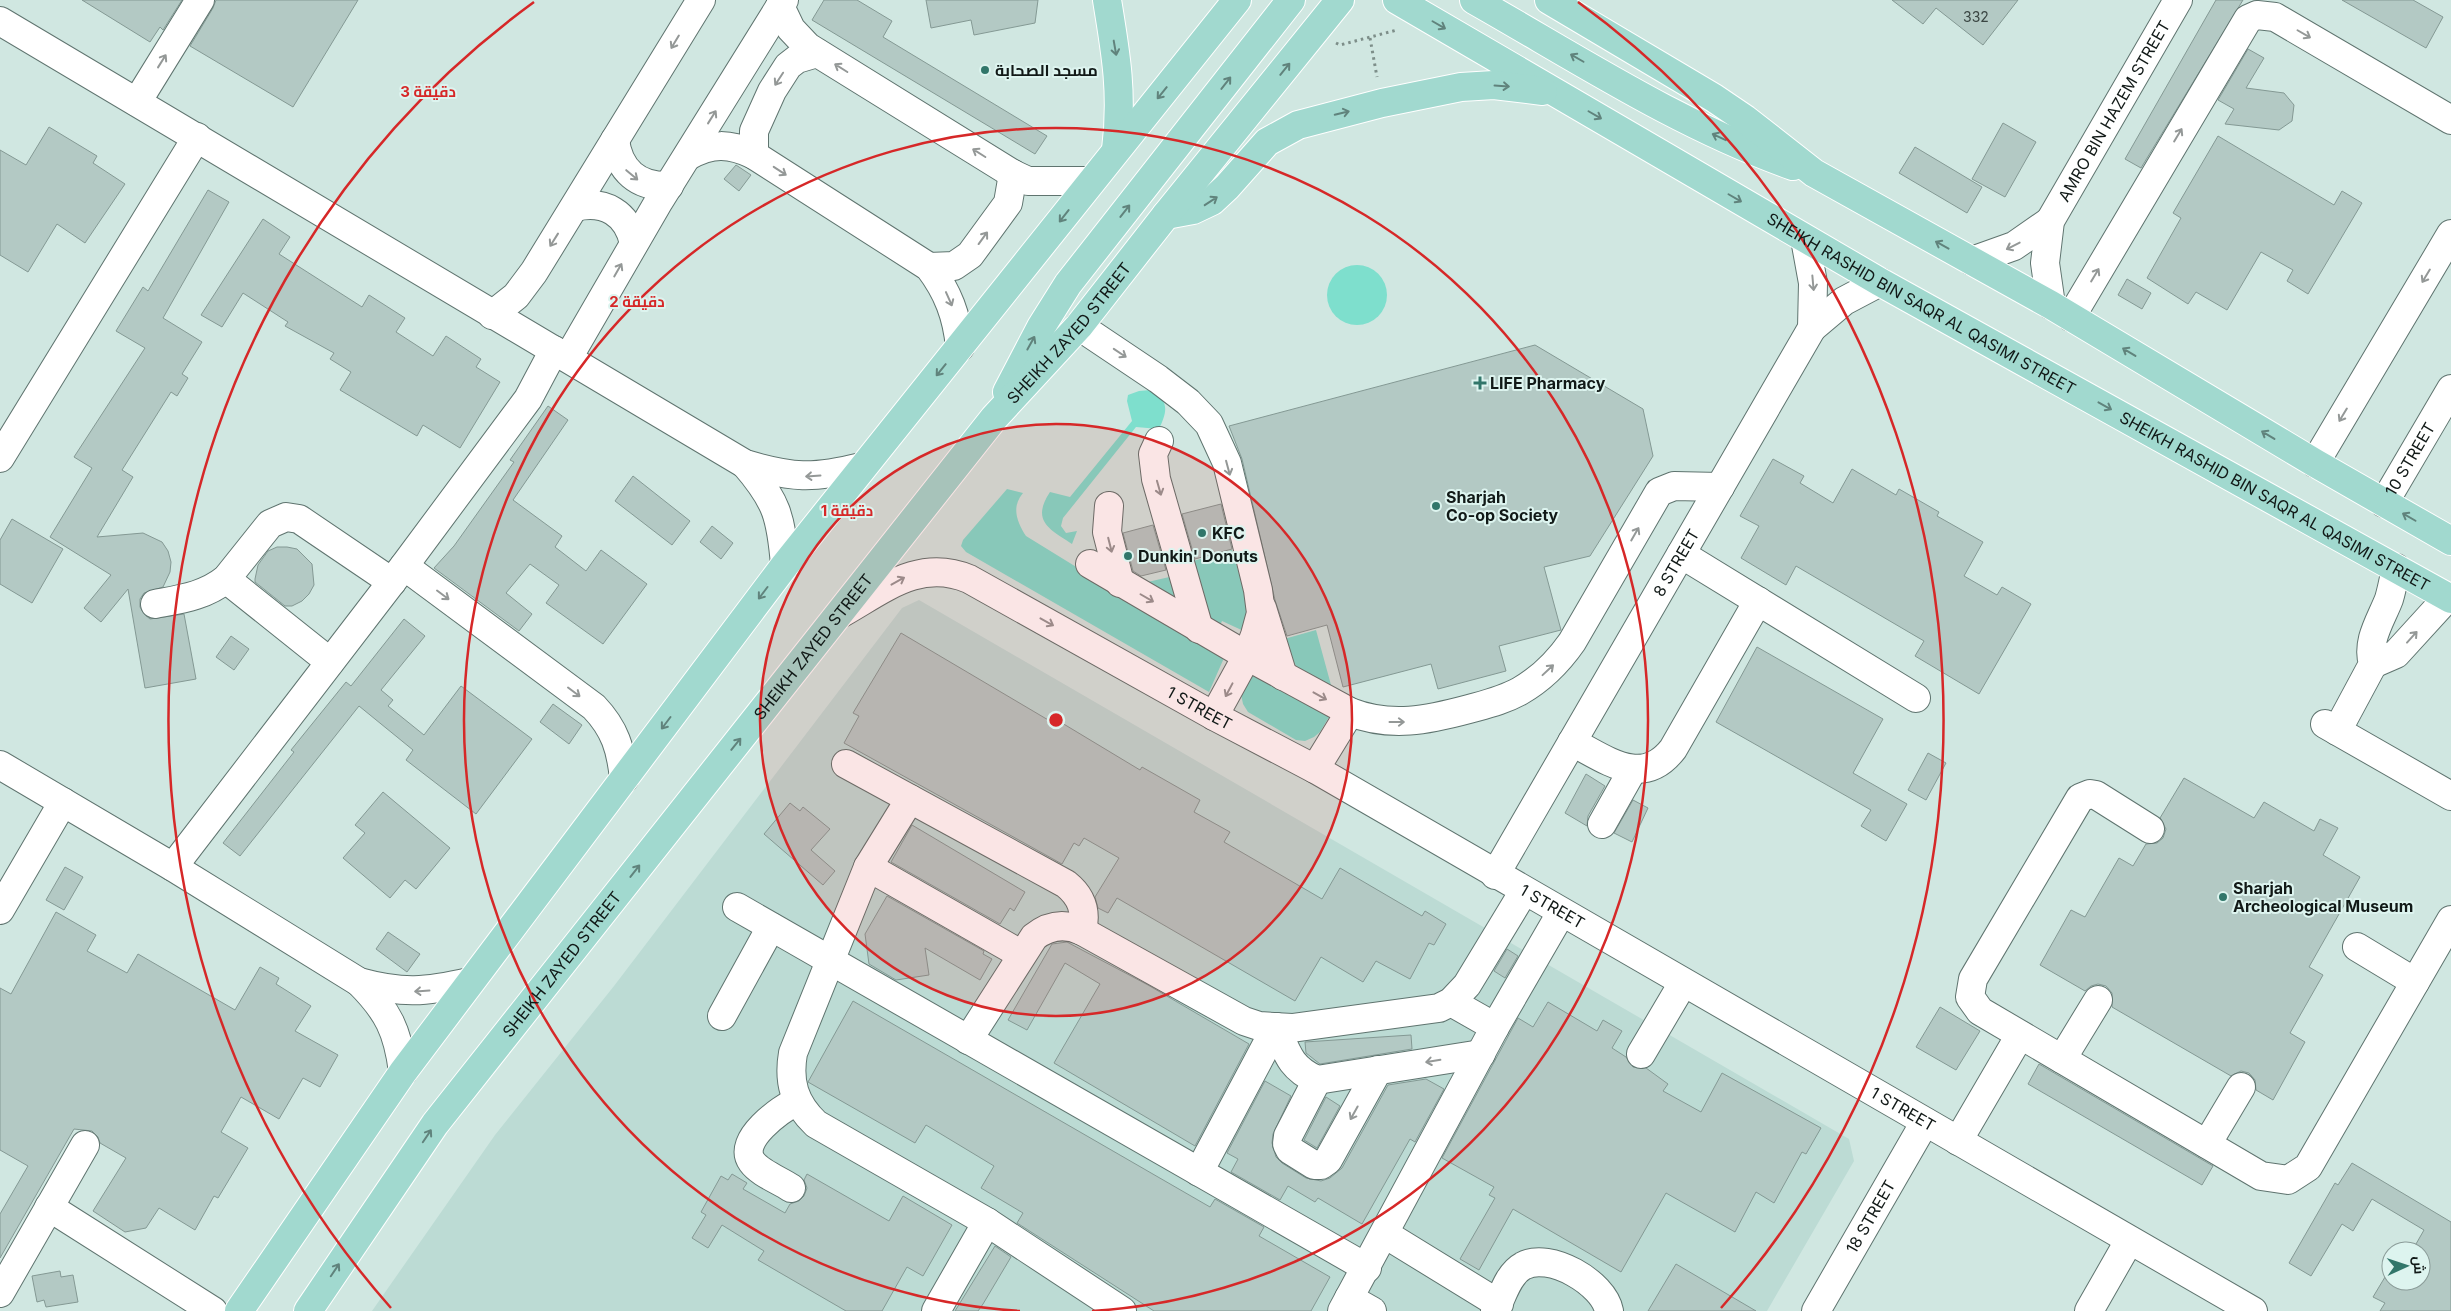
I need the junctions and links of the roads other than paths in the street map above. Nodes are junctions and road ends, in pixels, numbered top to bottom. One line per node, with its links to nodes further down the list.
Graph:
1 (200, 0): 18 (street, one-way to 1)
2 (701, 0): 21 (street, one-way to 21)
3 (1107, 0): 22 (main road, one-way to 22)
4 (1237, 0): 22 (main road, one-way to 22)
5 (1291, 0): 45 (main road, one-way to 5)
6 (1340, 0): 30 (main road, SHEIKH ZAYED STREET, one-way to 6)
7 (1397, 0): 17 (main road, SHEIKH RASHID BIN SAQR AL QASIMI STREET, one-way to 17)
8 (1474, 0): 25 (main road, one-way to 8)
9 (1549, 0): 15 (main road)
10 (1564, 0): 15 (main road)
11 (2178, 0): 31 (street, AMRO BIN HAZEM STREET)
12 (782, 3): 16 (street); 24 (street, one-way to 12)
13 (2267, 7): 19 (street, one-way to 19); 38 (street, one-way to 13)
14 (0, 21): 18 (street)
15 (1585, 21): 25 (main road)
16 (817, 53): 23 (street, one-way to 23); 26 (street, one-way to 16)
17 (1560, 94): 30 (main road, one-way to 17); 33 (main road, SHEIKH RASHID BIN SAQR AL QASIMI STREET, one-way to 33)
18 (137, 102): 20 (street)
19 (2451, 120)
20 (196, 137): 39 (street); 47 (street)
21 (615, 140): 28 (street, one-way to 28); 29 (street)
22 (1116, 150): 27 (main road)
23 (754, 155): 24 (street); 36 (street, one-way to 36)
24 (688, 156): 28 (street)
25 (1814, 173): 35 (main road, one-way to 25)
26 (1013, 174): 27 (street); 36 (street, one-way to 26)
27 (1091, 181): 42 (main road, one-way to 42)
28 (669, 186): 34 (street)
29 (575, 207): 34 (street); 39 (street, one-way to 39)
30 (1166, 215): 40 (main road, SHEIKH ZAYED STREET)
31 (2050, 221): 35 (street, AMRO BIN HAZEM STREET, one-way to 35); 38 (street, AMRO BIN HAZEM STREET)
32 (2451, 234): 48 (street, one-way to 48)
33 (1805, 239): 37 (main road, SHEIKH RASHID BIN SAQR AL QASIMI STREET); 41 (street, 8 STREET, one-way to 41)
34 (634, 243): 43 (street, one-way to 34)
35 (1972, 261): 38 (main road)
36 (929, 268): 42 (street, one-way to 42)
37 (1880, 282): 41 (street); 58 (main road, SHEIKH RASHID BIN SAQR AL QASIMI STREET, one-way to 58)
38 (2061, 311): 48 (main road, one-way to 38)
39 (492, 315): 43 (street)
40 (1079, 326): 45 (main road, SHEIKH ZAYED STREET); 64 (street, one-way to 64)
41 (1812, 328): 51 (street, 8 STREET)
42 (960, 347): 50 (main road, one-way to 50)
43 (561, 354): 49 (street); 59 (street)
44 (2451, 389): 52 (street, 10 STREET)
45 (994, 418): 66 (main road, SHEIKH ZAYED STREET)
46 (1159, 441): 67 (street, one-way to 67)
47 (0, 458)
48 (2315, 463): 52 (main road)
49 (745, 464): 50 (street, one-way to 49); 57 (street)
50 (861, 467): 57 (main road)
51 (1720, 488): 55 (street, 8 STREET); 73 (street, one-way to 51)
52 (2384, 503): 54 (main road, one-way to 52)
53 (1109, 506): 61 (street, one-way to 61)
54 (2451, 541)
55 (1681, 554): 63 (street); 75 (street, 8 STREET)
56 (1090, 564): 61 (street)
57 (784, 565): 80 (main road, one-way to 80)
58 (2396, 568): 62 (main road, SHEIKH RASHID BIN SAQR AL QASIMI STREET); 70 (street)
59 (398, 574): 60 (street); 69 (street); 80 (street, one-way to 80)
60 (226, 579): 65 (street); 69 (street)
61 (1120, 583): 67 (street, one-way to 67)
62 (2450, 598): 70 (street, one-way to 62)
63 (1758, 601): 72 (street); 78 (street)
64 (1261, 602): 68 (street); 71 (street)
65 (155, 604)
66 (840, 614): 74 (street, 1 STREET, one-way to 74); 134 (main road, SHEIKH ZAYED STREET, one-way to 66)
67 (1199, 629): 68 (street)
68 (1247, 656): 71 (street); 74 (street, one-way to 74)
69 (330, 662): 86 (street)
70 (2373, 664): 81 (street)
71 (1283, 676): 73 (street, one-way to 73)
72 (1916, 698)
73 (1350, 712): 79 (street)
74 (1214, 716): 79 (street, 1 STREET)
75 (1572, 742): 78 (street); 88 (street, 8 STREET)
76 (846, 764): 82 (street)
77 (0, 765): 83 (street)
78 (1634, 769): 84 (street)
79 (1315, 770): 88 (street, 1 STREET)
80 (624, 779): 100 (main road)
81 (2451, 796)
82 (910, 799): 87 (street); 95 (street)
83 (63, 802): 86 (street); 91 (street)
84 (1602, 824)
85 (2150, 829): 108 (street)
86 (173, 867): 99 (street)
87 (868, 867): 97 (street); 98 (street)
88 (1495, 875): 89 (street, 1 STREET)
89 (1524, 891): 92 (street, 1 STREET); 104 (street)
90 (737, 907): 94 (street)
91 (0, 910)
92 (1561, 913): 102 (street, 1 STREET); 107 (street)
93 (2451, 920): 101 (street)
94 (771, 927): 98 (street); 105 (street)
95 (1082, 931): 106 (street); 109 (street)
96 (2357, 947): 101 (street)
97 (1010, 948)
98 (830, 962): 109 (street); 117 (street)
99 (359, 982): 100 (street, one-way to 99); 114 (street)
100 (470, 982): 114 (main road)
101 (2416, 982): 120 (street)
102 (1683, 983): 111 (street); 118 (street, 1 STREET)
103 (2098, 1000): 112 (street)
104 (1451, 1002): 106 (street); 107 (street)
105 (722, 1016)
106 (1276, 1027): 115 (street); 122 (street)
107 (1495, 1028): 110 (street)
108 (2020, 1035): 112 (street); 119 (street)
109 (968, 1040): 122 (street)
110 (1481, 1054): 113 (street, one-way to 113); 126 (street)
111 (1641, 1054)
112 (2062, 1059): 120 (street)
113 (1378, 1070): 115 (street); 115 (street, one-way to 115)
114 (403, 1072): 133 (main road)
115 (1317, 1080)
116 (2241, 1087): 120 (street)
117 (797, 1101): 123 (street); 125 (street)
118 (1925, 1122): 119 (street, 1 STREET); 138 (street, 18 STREET)
119 (1958, 1141): 127 (street, 1 STREET)
120 (2207, 1144)
121 (85, 1145): 124 (street)
122 (1199, 1172): 128 (street)
123 (791, 1188)
124 (49, 1207): 129 (street); 132 (street)
125 (987, 1222): 135 (street); 136 (street)
126 (1385, 1234): 128 (street); 131 (street)
127 (2129, 1241): 139 (street); 140 (street, 1 STREET)
128 (1366, 1268): 130 (street)
129 (0, 1293)
130 (1355, 1307)
131 (1497, 1307): 137 (street)
132 (212, 1311)
133 (239, 1311)
134 (308, 1311)
135 (936, 1311)
136 (1122, 1311)
137 (1609, 1311)
138 (1816, 1311)
139 (2089, 1311)
140 (2252, 1311)

